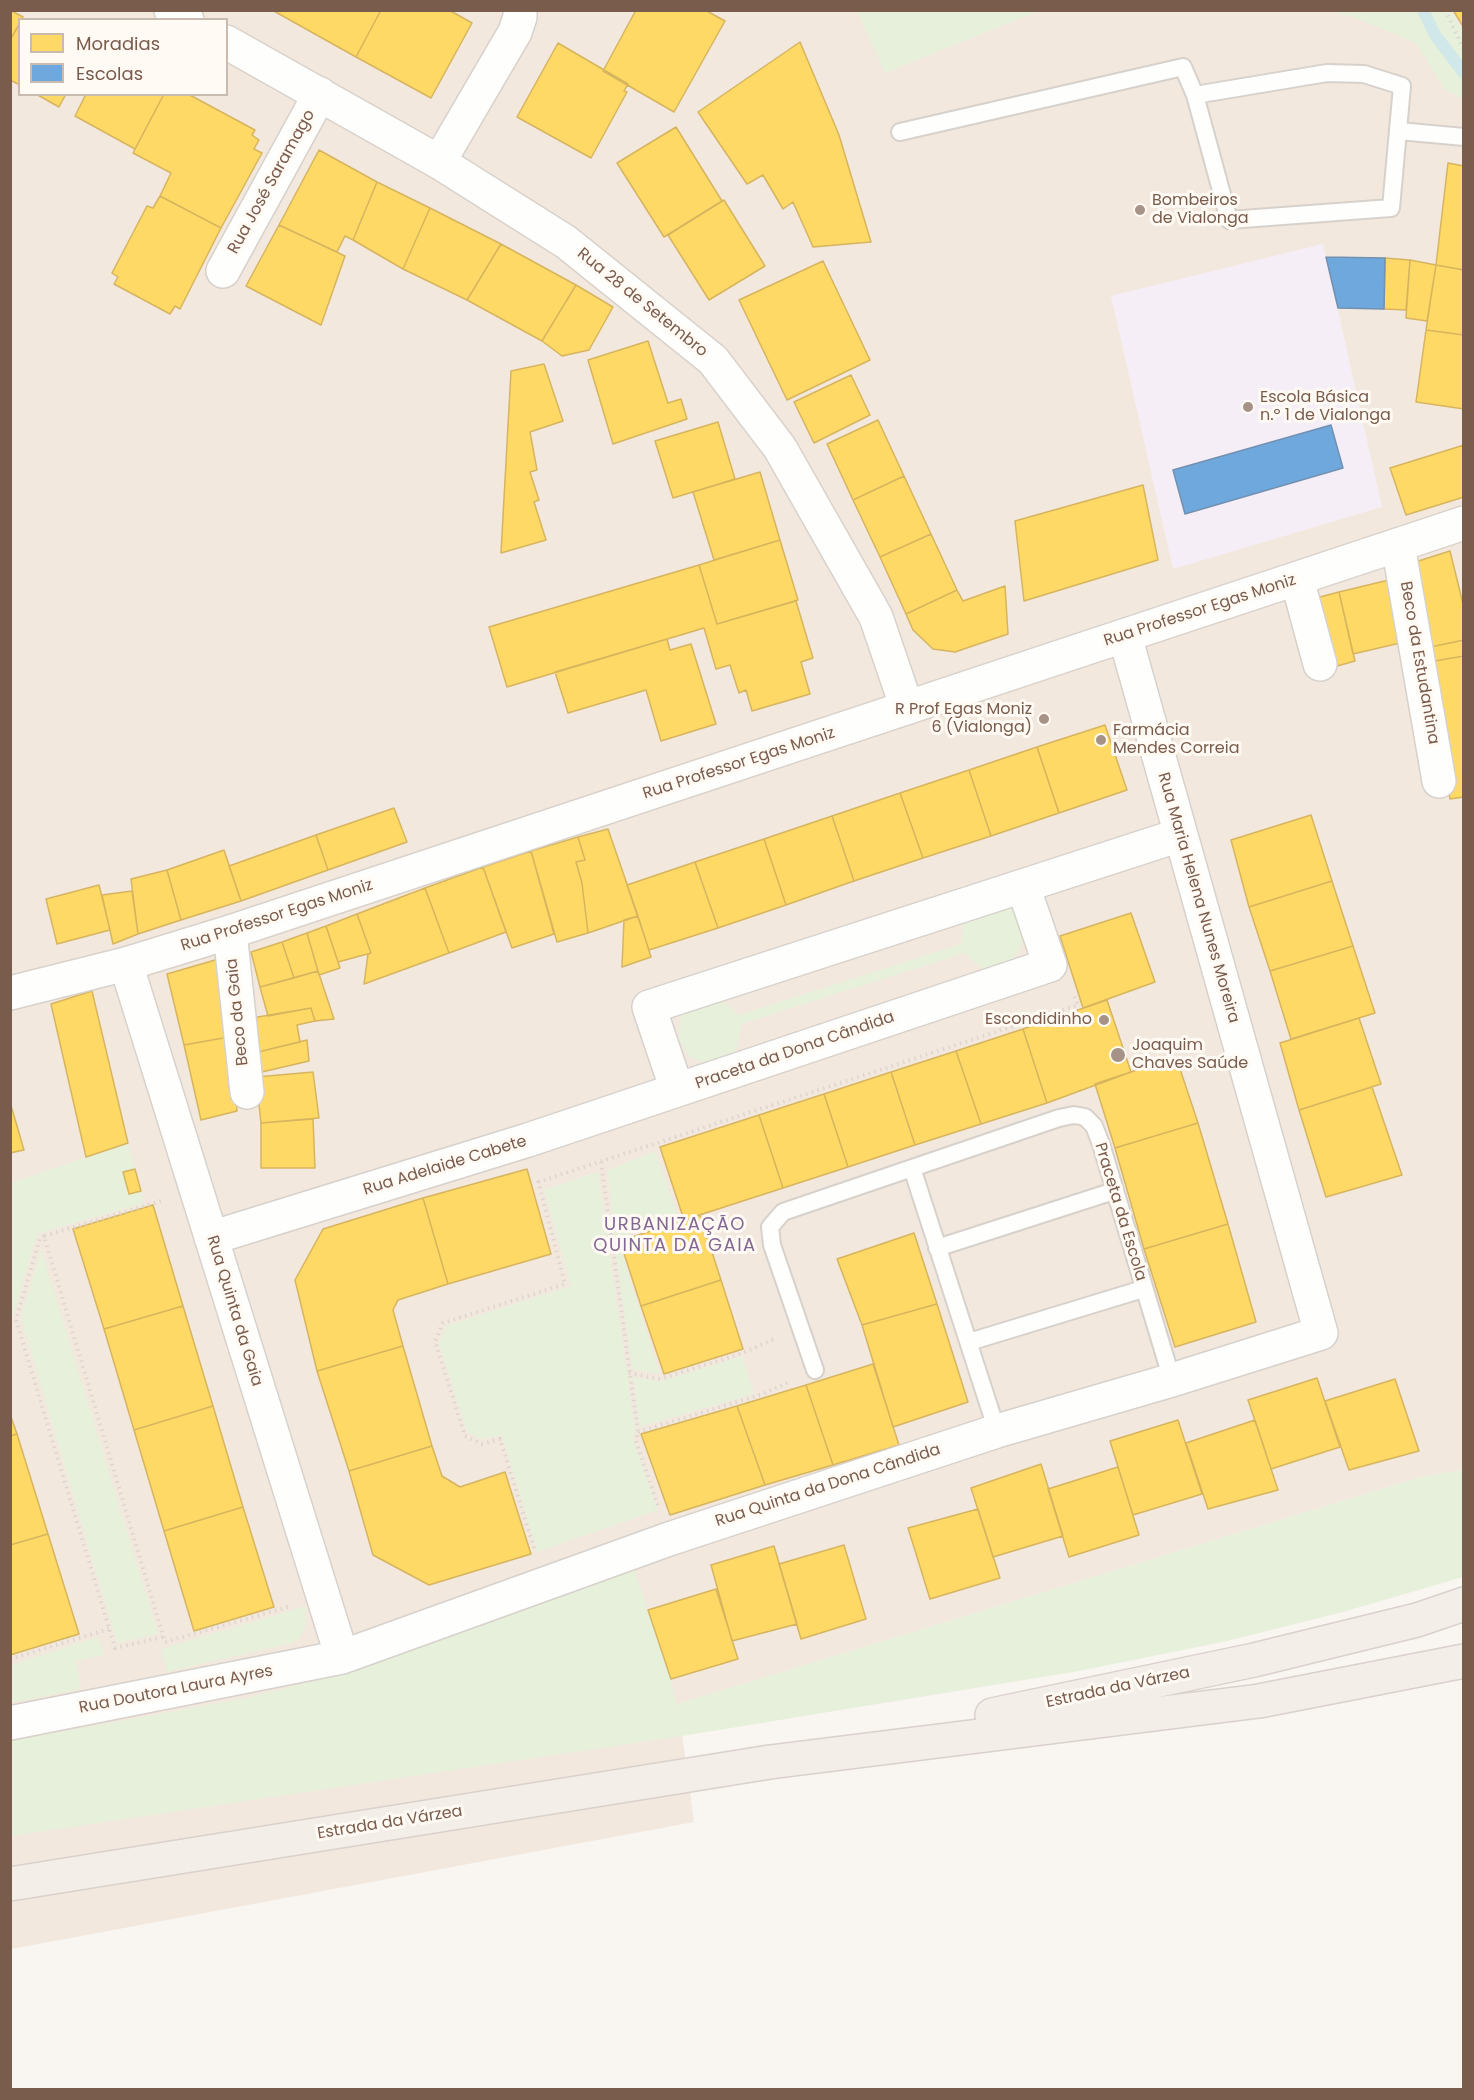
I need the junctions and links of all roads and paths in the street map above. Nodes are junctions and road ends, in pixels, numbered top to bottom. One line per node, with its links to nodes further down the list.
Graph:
1 (171, 10): 4 (street)
2 (520, 10): 12 (street)
3 (1445, 10): 6 (path)
4 (184, 18)
5 (228, 43): 7 (street, Rua 28 de Setembro)
6 (1464, 50)
7 (320, 94): 12 (street, Rua 28 de Setembro); 13 (street, Rua José Saramago)
8 (1195, 95): 9 (lane); 9 (lane); 10 (lane)
9 (1399, 130): 11 (lane)
10 (900, 132)
11 (1464, 137)
12 (439, 162): 19 (street, Rua 28 de Setembro)
13 (223, 271)
14 (1464, 523): 15 (street, Rua Professor Egas Moniz)
15 (1398, 545): 16 (street, Rua Professor Egas Moniz); 20 (street, Beco da Estudantina)
16 (1298, 579): 17 (street, Rua Professor Egas Moniz); 18 (street)
17 (1125, 636): 19 (street, Rua Professor Egas Moniz); 21 (street, Rua Maria Helena Nunes Moreira)
18 (1320, 664)
19 (907, 708): 23 (street, Rua Professor Egas Moniz)
20 (1439, 781)
21 (1180, 835): 22 (street, Praceta da Dona Cândida); 41 (street, Rua Maria Helena Nunes Moreira)
22 (1023, 886): 25 (street); 27 (street, Praceta da Dona Cândida)
23 (230, 932): 24 (street, Rua Professor Egas Moniz); 28 (street, Beco da Gaia)
24 (126, 964): 26 (street, Rua Professor Egas Moniz); 33 (street, Rua Quinta da Gaia)
25 (1050, 965): 27 (street, Praceta da Dona Cândida); 30 (path)
26 (10, 993)
27 (677, 1090): 29 (street, Rua Adelaide Cabete)
28 (247, 1092)
29 (528, 1140): 32 (path); 36 (street, Rua Adelaide Cabete)
30 (601, 1162): 32 (path); 44 (path)
31 (912, 1168): 34 (lane, Praceta da Escola); 37 (lane); 40 (lane, Praceta da Escola)
32 (538, 1182): 49 (path)
33 (196, 1190): 35 (path); 36 (street, Rua Quinta da Gaia)
34 (1114, 1191): 37 (lane); 38 (lane, Praceta da Escola)
35 (44, 1236): 39 (path); 53 (path)
36 (211, 1238): 50 (street, Rua Quinta da Gaia)
37 (937, 1248): 42 (lane)
38 (1143, 1289): 42 (lane); 45 (lane, Praceta da Escola)
39 (13, 1321): 52 (path)
40 (800, 1327): 43 (lane, Praceta da Escola); 44 (path)
41 (1321, 1333): 45 (street, Rua Quinta da Dona Cândida)
42 (969, 1342): 46 (lane)
43 (815, 1370): 47 (path)
44 (629, 1373): 47 (path)
45 (1172, 1380): 46 (street, Rua Quinta da Dona Cândida)
46 (997, 1431): 48 (street, Rua Quinta da Dona Cândida)
47 (638, 1432): 48 (path)
48 (669, 1539): 49 (street, Rua Quinta da Dona Cândida)
49 (544, 1583): 54 (street, Rua Quinta da Dona Cândida)
50 (323, 1597): 53 (path); 54 (street, Rua Quinta da Gaia)
51 (1464, 1604): 58 (main road, Estrada da Várzea)
52 (109, 1629): 53 (path); 55 (path)
53 (163, 1637)
54 (342, 1657): 57 (street, Rua Doutora Laura Ayres)
55 (10, 1659)
56 (1464, 1661): 58 (main road, Estrada da Várzea)
57 (10, 1723)
58 (770, 1762): 59 (main road, Estrada da Várzea)
59 (10, 1884)

